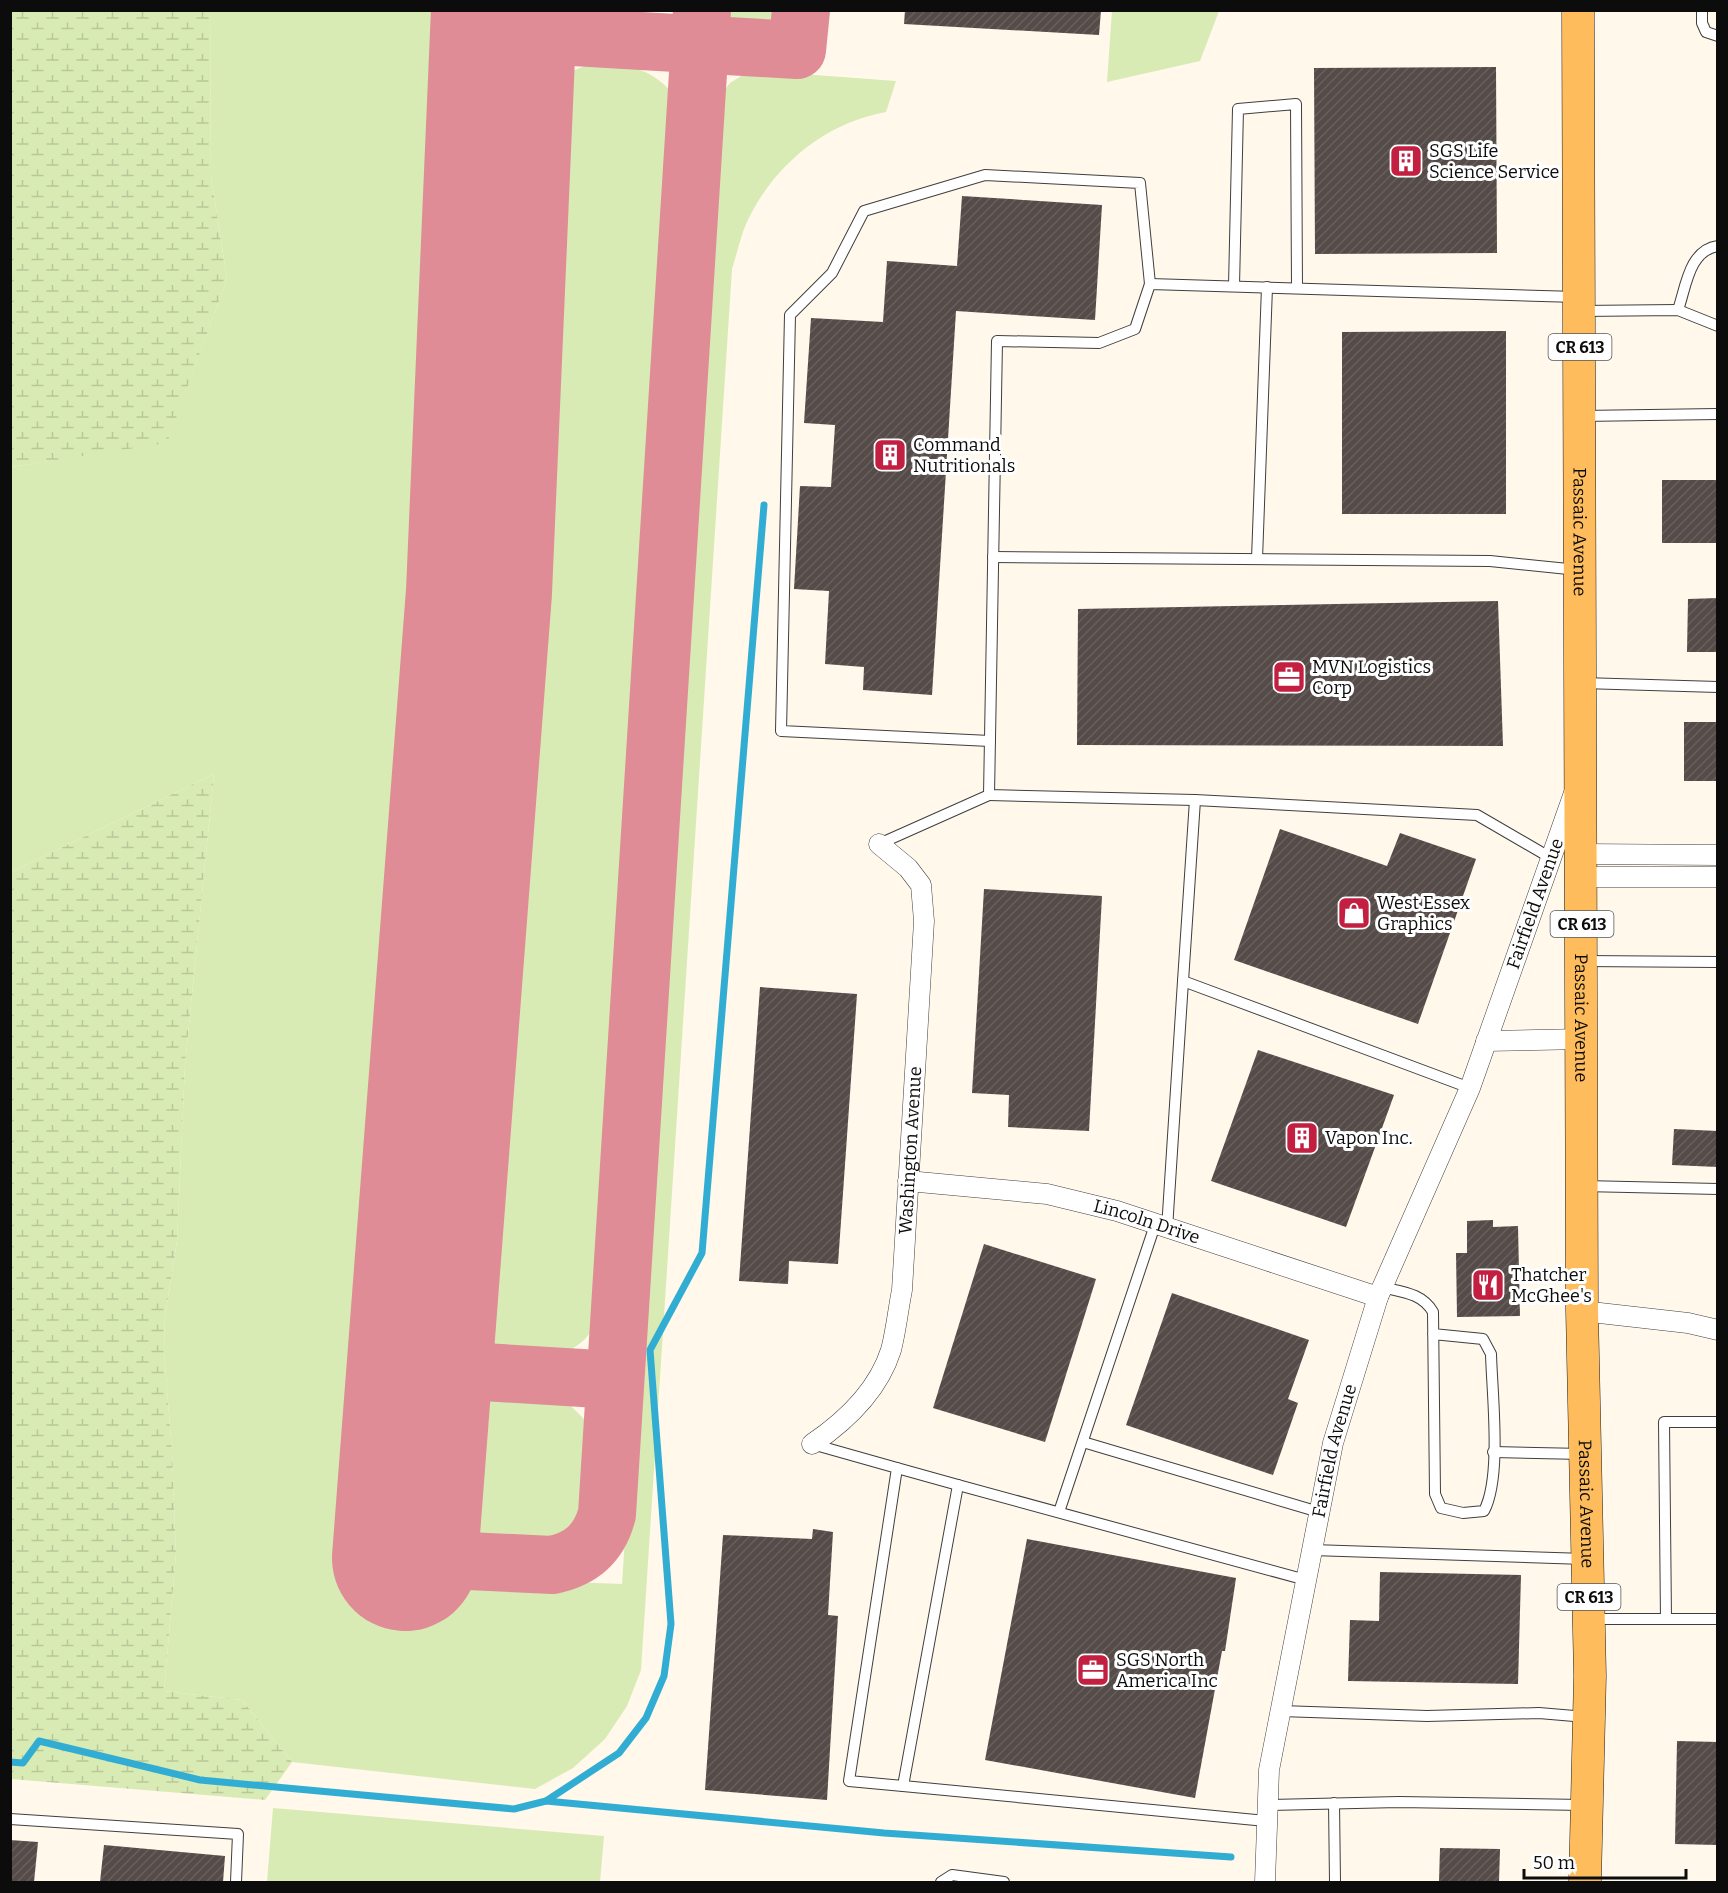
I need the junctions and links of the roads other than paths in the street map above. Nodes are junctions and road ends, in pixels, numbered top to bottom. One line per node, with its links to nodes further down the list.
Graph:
1 (1578, 10): 9 (main road, Passaic Avenue / CR 613)
2 (1702, 10): 3 (lane)
3 (1718, 36)
4 (1718, 246): 10 (lane)
5 (1150, 284): 6 (lane); 14 (lane); 19 (lane)
6 (1234, 286): 7 (lane); 8 (lane)
7 (1267, 287): 8 (lane); 15 (lane)
8 (1297, 288): 9 (lane)
9 (1580, 304): 10 (lane); 13 (main road, Passaic Avenue / CR 613)
10 (1678, 310): 11 (lane)
11 (1718, 326)
12 (1718, 414): 13 (lane)
13 (1581, 416): 16 (main road, Passaic Avenue / CR 613)
14 (993, 557): 15 (lane); 19 (lane)
15 (1257, 560): 16 (lane)
16 (1581, 571): 17 (main road, Passaic Avenue / CR 613)
17 (1582, 683): 18 (lane); 20 (main road, Passaic Avenue / CR 613)
18 (1718, 687)
19 (990, 741): 21 (lane)
20 (1582, 768): 25 (street, Fairfield Avenue); 26 (main road, Passaic Avenue / CR 613)
21 (989, 795): 22 (lane); 23 (lane)
22 (1194, 800): 25 (lane); 30 (lane)
23 (879, 844): 34 (street, Washington Avenue)
24 (1718, 855): 26 (street)
25 (1551, 858): 32 (street, Fairfield Avenue)
26 (1583, 866): 27 (street); 28 (main road, Passaic Avenue / CR 613)
27 (1718, 878)
28 (1582, 961): 29 (lane); 31 (main road, Passaic Avenue / CR 613)
29 (1718, 962)
30 (1183, 981): 33 (lane); 37 (lane)
31 (1583, 1039): 32 (street); 35 (main road, Passaic Avenue / CR 613)
32 (1486, 1041): 33 (street, Fairfield Avenue)
33 (1470, 1088): 38 (street, Fairfield Avenue)
34 (908, 1181): 37 (street, Lincoln Drive); 44 (street, Washington Avenue)
35 (1583, 1186): 36 (lane); 39 (main road, Passaic Avenue / CR 613)
36 (1718, 1189)
37 (1161, 1227): 38 (street, Lincoln Drive); 43 (lane)
38 (1380, 1292): 41 (lane); 50 (street, Fairfield Avenue)
39 (1582, 1311): 40 (street); 46 (main road, Passaic Avenue / CR 613)
40 (1718, 1330)
41 (1433, 1334): 45 (lane); 45 (lane)
42 (1718, 1422): 55 (lane)
43 (1083, 1442): 49 (lane); 50 (lane)
44 (812, 1444): 47 (lane)
45 (1493, 1452): 46 (lane)
46 (1586, 1454): 52 (main road, Passaic Avenue / CR 613)
47 (897, 1468): 48 (lane); 59 (lane)
48 (958, 1485): 49 (lane); 59 (lane)
49 (1059, 1512): 53 (lane)
50 (1319, 1512): 51 (street, Fairfield Avenue)
51 (1312, 1550): 52 (lane); 53 (street, Fairfield Avenue)
52 (1588, 1559): 54 (main road, Passaic Avenue / CR 613)
53 (1306, 1580): 57 (street, Fairfield Avenue)
54 (1589, 1619): 55 (lane); 58 (main road, Passaic Avenue / CR 613)
55 (1666, 1619): 56 (lane)
56 (1718, 1619)
57 (1281, 1711): 58 (lane); 62 (street, Fairfield Avenue)
58 (1589, 1717): 61 (main road, Passaic Avenue / CR 613)
59 (903, 1786): 62 (lane)
60 (1334, 1803): 61 (lane); 62 (lane); 68 (lane)
61 (1588, 1805): 69 (main road, Passaic Avenue / CR 613)
62 (1266, 1813): 67 (street, Fairfield Avenue)
63 (10, 1819): 64 (lane)
64 (236, 1882)
65 (941, 1882): 66 (lane)
66 (1004, 1882)
67 (1265, 1882)
68 (1335, 1882)
69 (1585, 1882)

